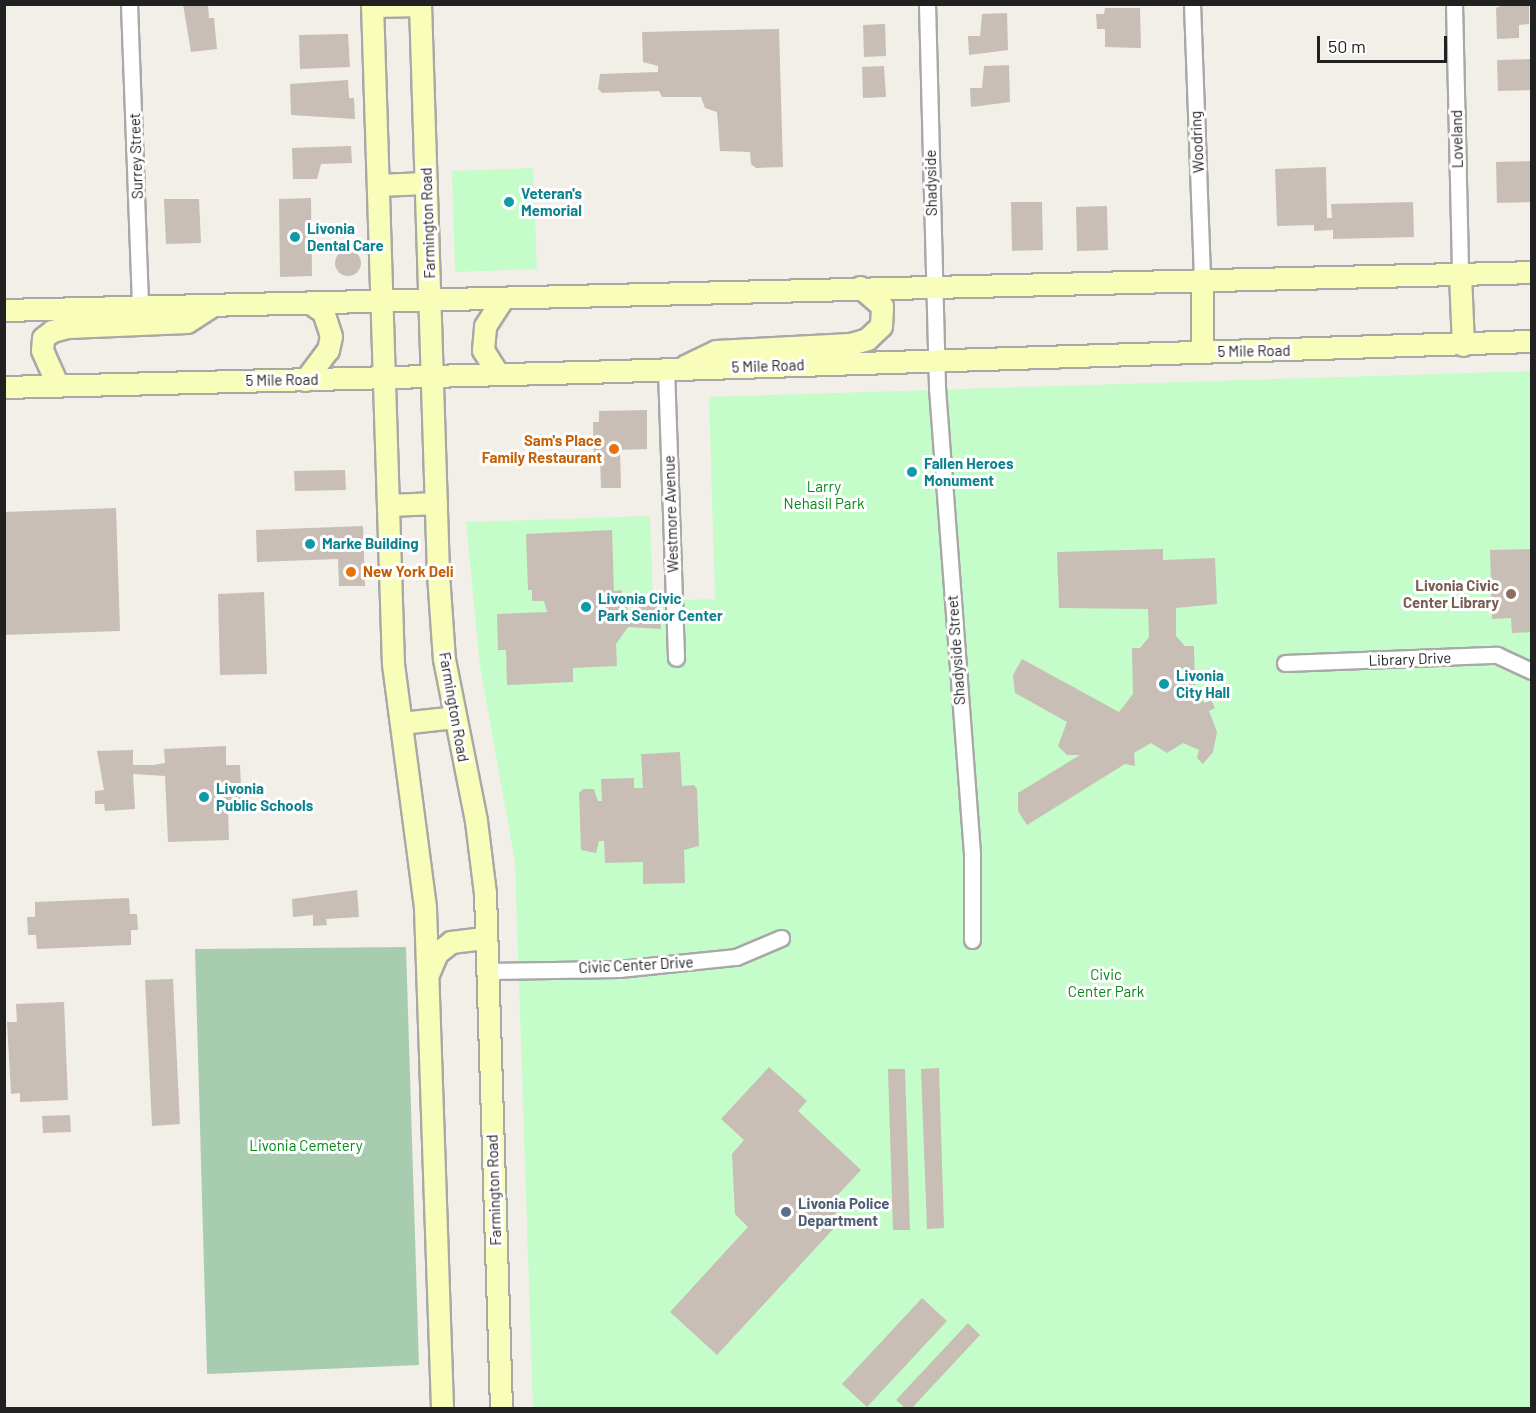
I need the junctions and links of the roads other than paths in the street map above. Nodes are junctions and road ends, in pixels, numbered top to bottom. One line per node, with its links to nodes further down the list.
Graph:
1 (129, 4): 19 (street, Surrey Street)
2 (927, 4): 12 (street, Shadyside)
3 (1192, 4): 11 (street, Woodring)
4 (1454, 4): 10 (street, Loveland)
5 (372, 5): 6 (main road); 8 (main road)
6 (420, 5): 7 (main road, Farmington Road)
7 (426, 183): 8 (main road); 15 (main road, Farmington Road)
8 (378, 185): 16 (main road)
9 (1532, 272): 10 (main road)
10 (1460, 274): 11 (main road); 22 (main road)
11 (1202, 280): 12 (main road); 23 (main road)
12 (933, 285): 13 (main road); 24 (street, Shadyside)
13 (860, 287): 14 (main road); 25 (main road)
14 (503, 298): 15 (main road); 26 (main road)
15 (431, 300): 16 (main road); 27 (main road, Farmington Road)
16 (381, 301): 17 (main road); 28 (main road)
17 (310, 303): 18 (main road); 29 (main road)
18 (213, 305): 19 (main road); 30 (main road)
19 (140, 307): 20 (main road)
20 (4, 310)
21 (1532, 341): 22 (main road, 5 Mile Road)
22 (1463, 345): 23 (main road, 5 Mile Road)
23 (1202, 352): 24 (main road, 5 Mile Road)
24 (936, 361): 25 (main road, 5 Mile Road); 41 (street, Shadyside Street)
25 (673, 370): 26 (main road, 5 Mile Road); 34 (street, Westmore Avenue)
26 (498, 374): 27 (main road, 5 Mile Road)
27 (432, 375): 28 (main road, 5 Mile Road); 32 (main road, Farmington Road)
28 (384, 378): 29 (main road, 5 Mile Road); 33 (main road)
29 (305, 380): 30 (main road, 5 Mile Road)
30 (58, 386): 31 (main road, 5 Mile Road)
31 (4, 387)
32 (436, 503): 33 (main road); 37 (main road, Farmington Road)
33 (388, 506): 38 (main road)
34 (676, 658)
35 (1285, 663): 36 (street, Library Drive)
36 (1532, 671)
37 (455, 717): 38 (main road); 39 (main road, Farmington Road)
38 (401, 723): 43 (main road)
39 (486, 938): 42 (main road, Farmington Road); 43 (main road)
40 (781, 938): 42 (street, Civic Center Drive)
41 (972, 940)
42 (487, 971): 45 (main road, Farmington Road)
43 (429, 972): 44 (main road)
44 (442, 1408)
45 (501, 1408)

